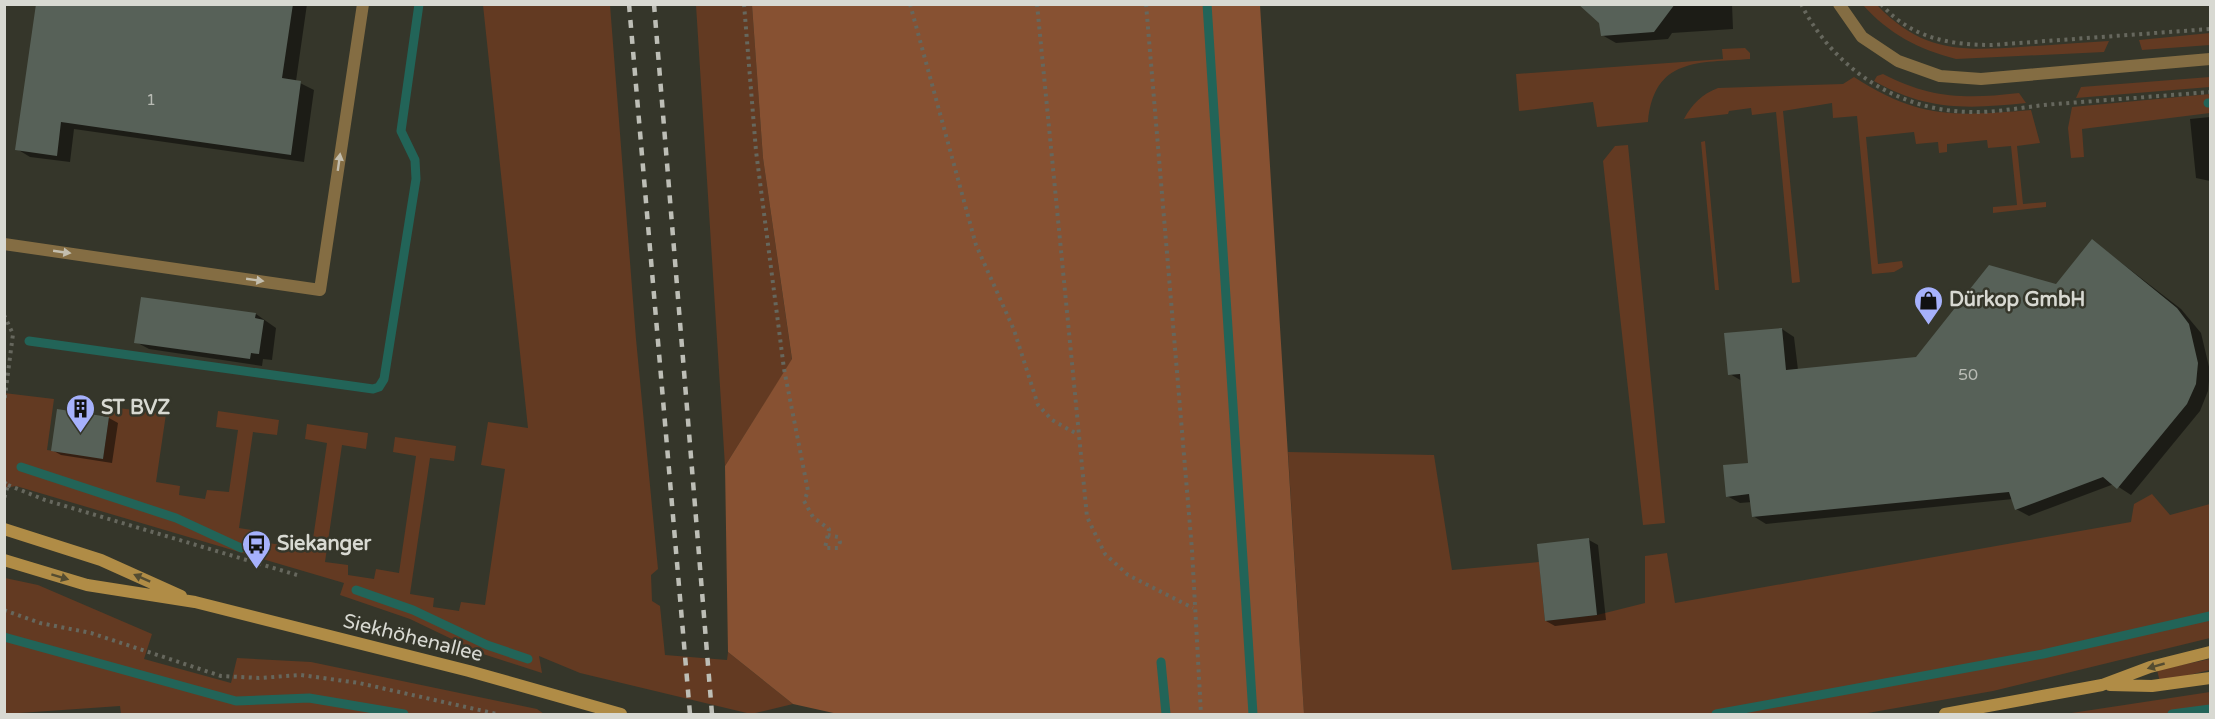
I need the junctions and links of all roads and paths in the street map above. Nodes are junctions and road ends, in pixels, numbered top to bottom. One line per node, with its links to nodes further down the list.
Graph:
1 (363, 4): 10 (street, one-way to 1)
2 (744, 4): 17 (path)
3 (910, 4): 13 (path)
4 (1037, 4): 13 (path)
5 (1146, 4): 21 (path)
6 (1839, 4): 9 (street)
7 (1881, 4): 8 (path)
8 (2211, 29)
9 (2211, 59)
10 (4, 244)
11 (4, 315): 12 (path)
12 (4, 404)
13 (1077, 434): 21 (path)
14 (6, 484): 15 (path); 19 (path)
15 (4, 499)
16 (4, 530): 20 (main road, Siekhöhenallee, one-way to 16)
17 (828, 535): 17 (path)
18 (4, 560): 20 (main road, Siekhöhenallee, one-way to 20)
19 (297, 575)
20 (195, 602): 27 (main road, Siekhöhenallee)
21 (1193, 608): 28 (path)
22 (4, 610): 26 (path)
23 (2211, 652): 25 (main road, one-way to 25)
24 (2211, 678): 25 (main road)
25 (2102, 685): 29 (main road)
26 (496, 714)
27 (621, 714)
28 (1201, 714)
29 (1945, 714)

